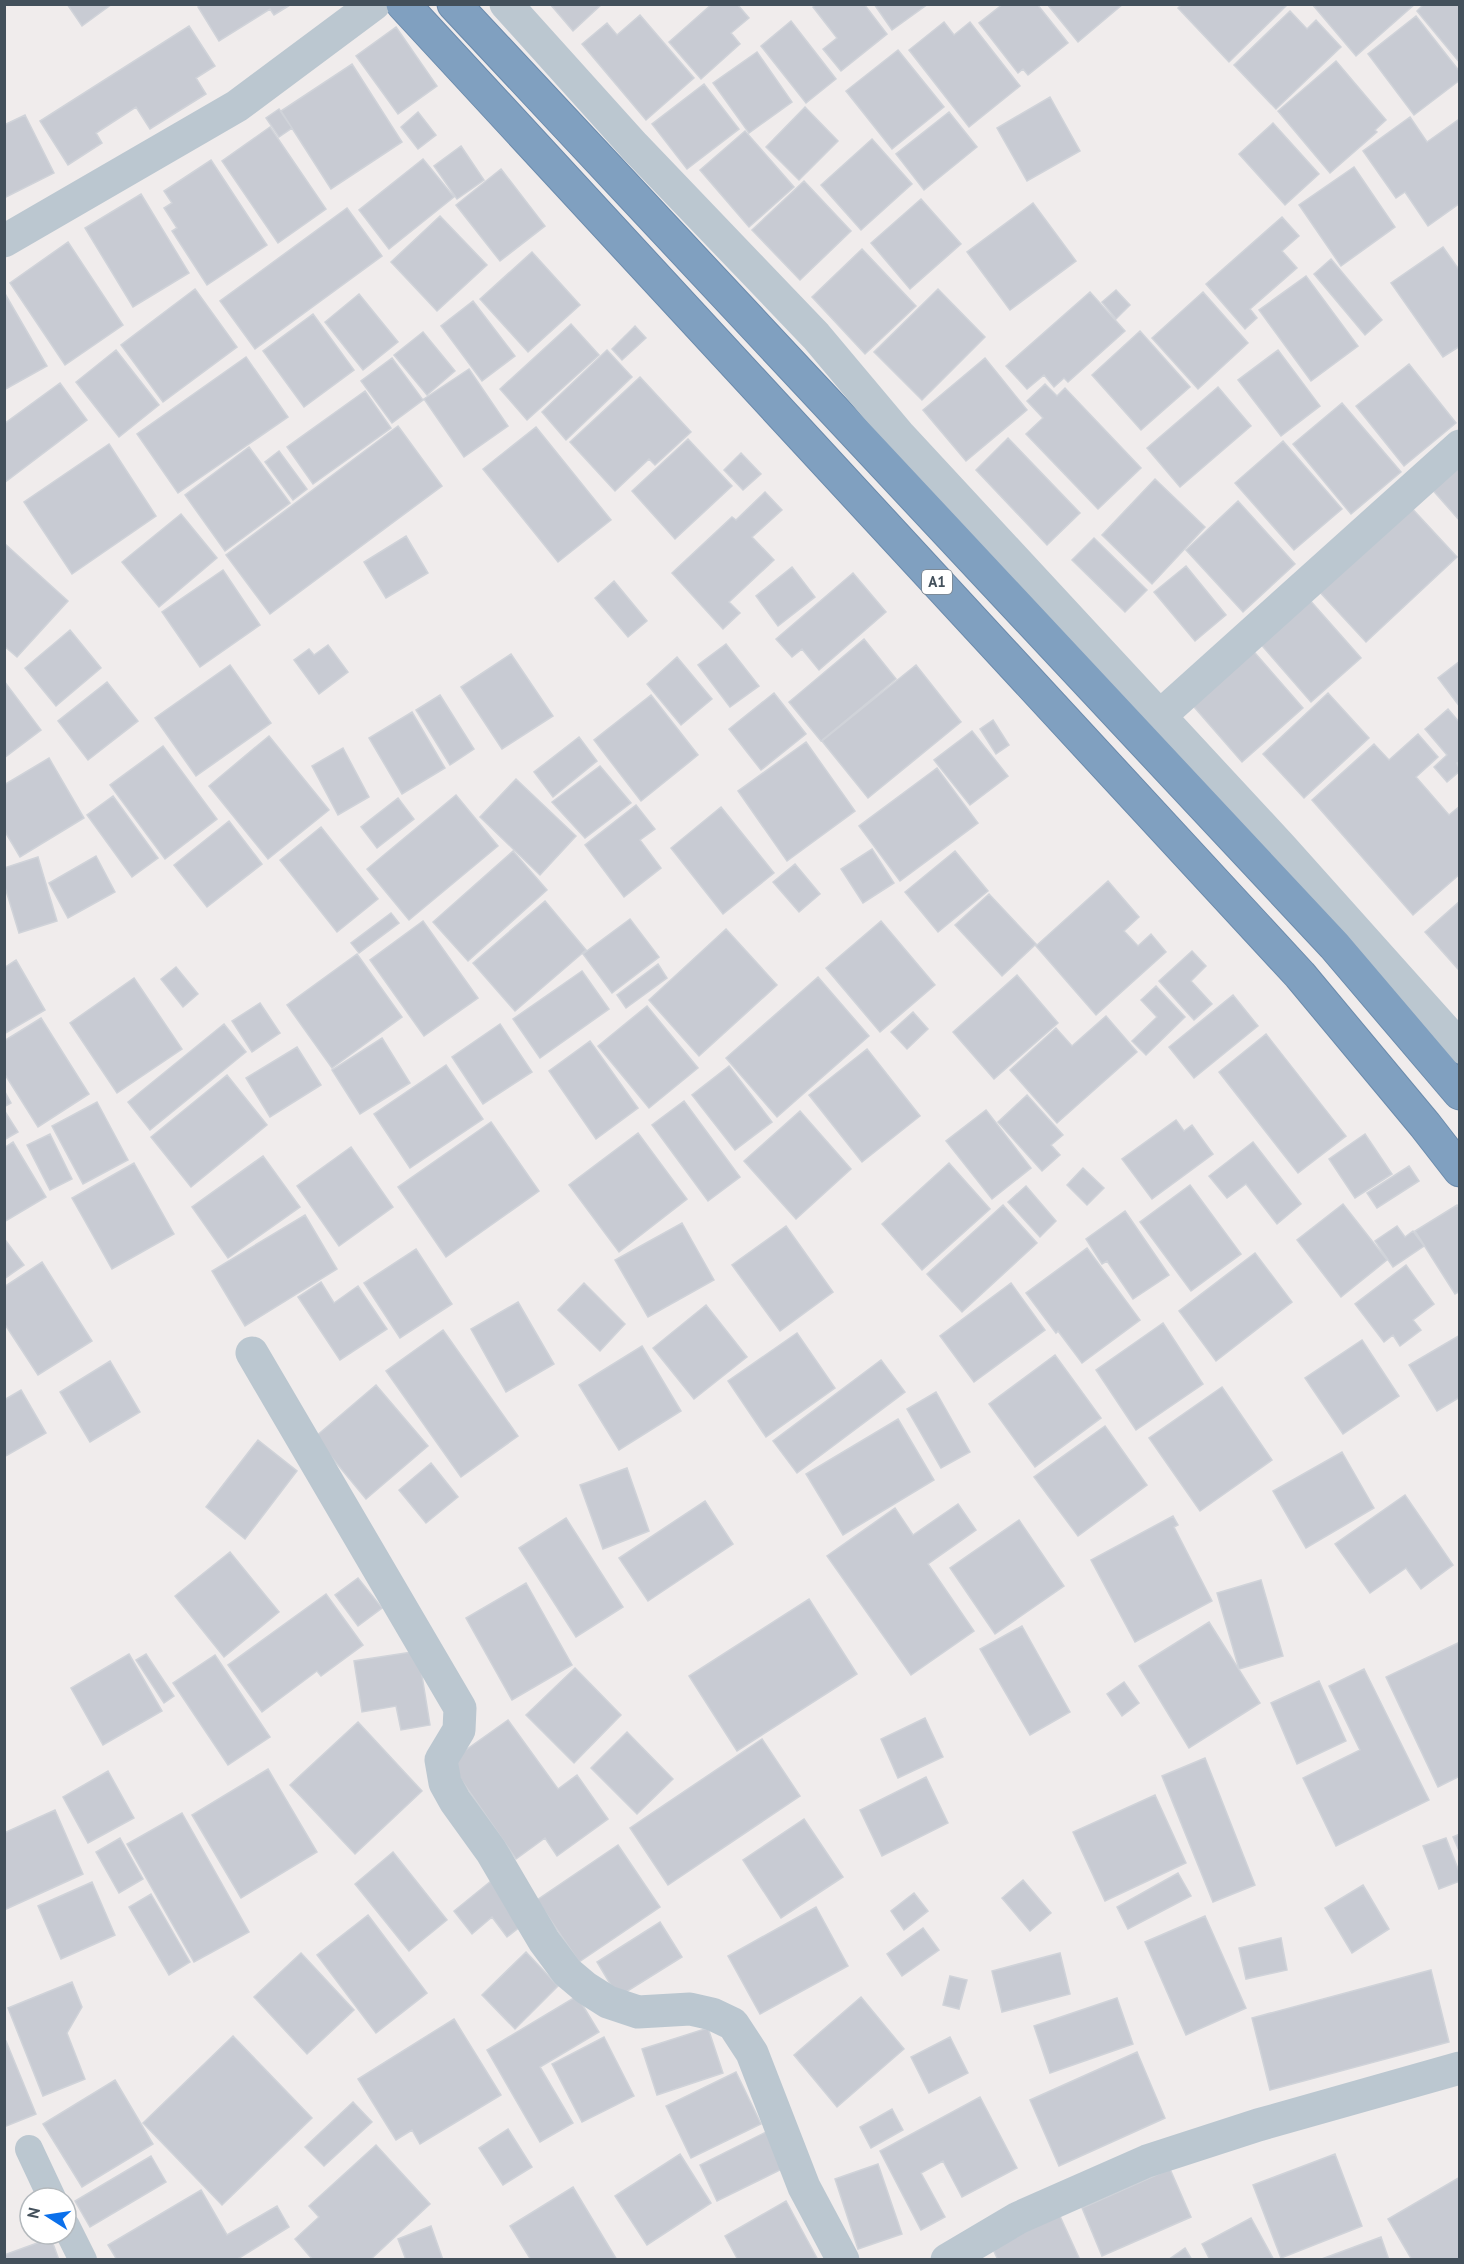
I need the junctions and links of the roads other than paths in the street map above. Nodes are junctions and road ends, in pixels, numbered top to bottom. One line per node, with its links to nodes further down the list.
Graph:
1 (374, 4): 5 (street)
2 (403, 4): 10 (highway, A1)
3 (454, 4): 9 (highway, A1)
4 (506, 4): 7 (street)
5 (4, 242)
6 (1460, 446): 7 (street)
7 (1160, 716): 8 (street)
8 (1460, 1047)
9 (1460, 1094)
10 (1460, 1170)
11 (252, 1353): 15 (street)
12 (1460, 2068): 16 (street)
13 (29, 2149): 14 (lane)
14 (46, 2186)
15 (843, 2259)
16 (947, 2259)

